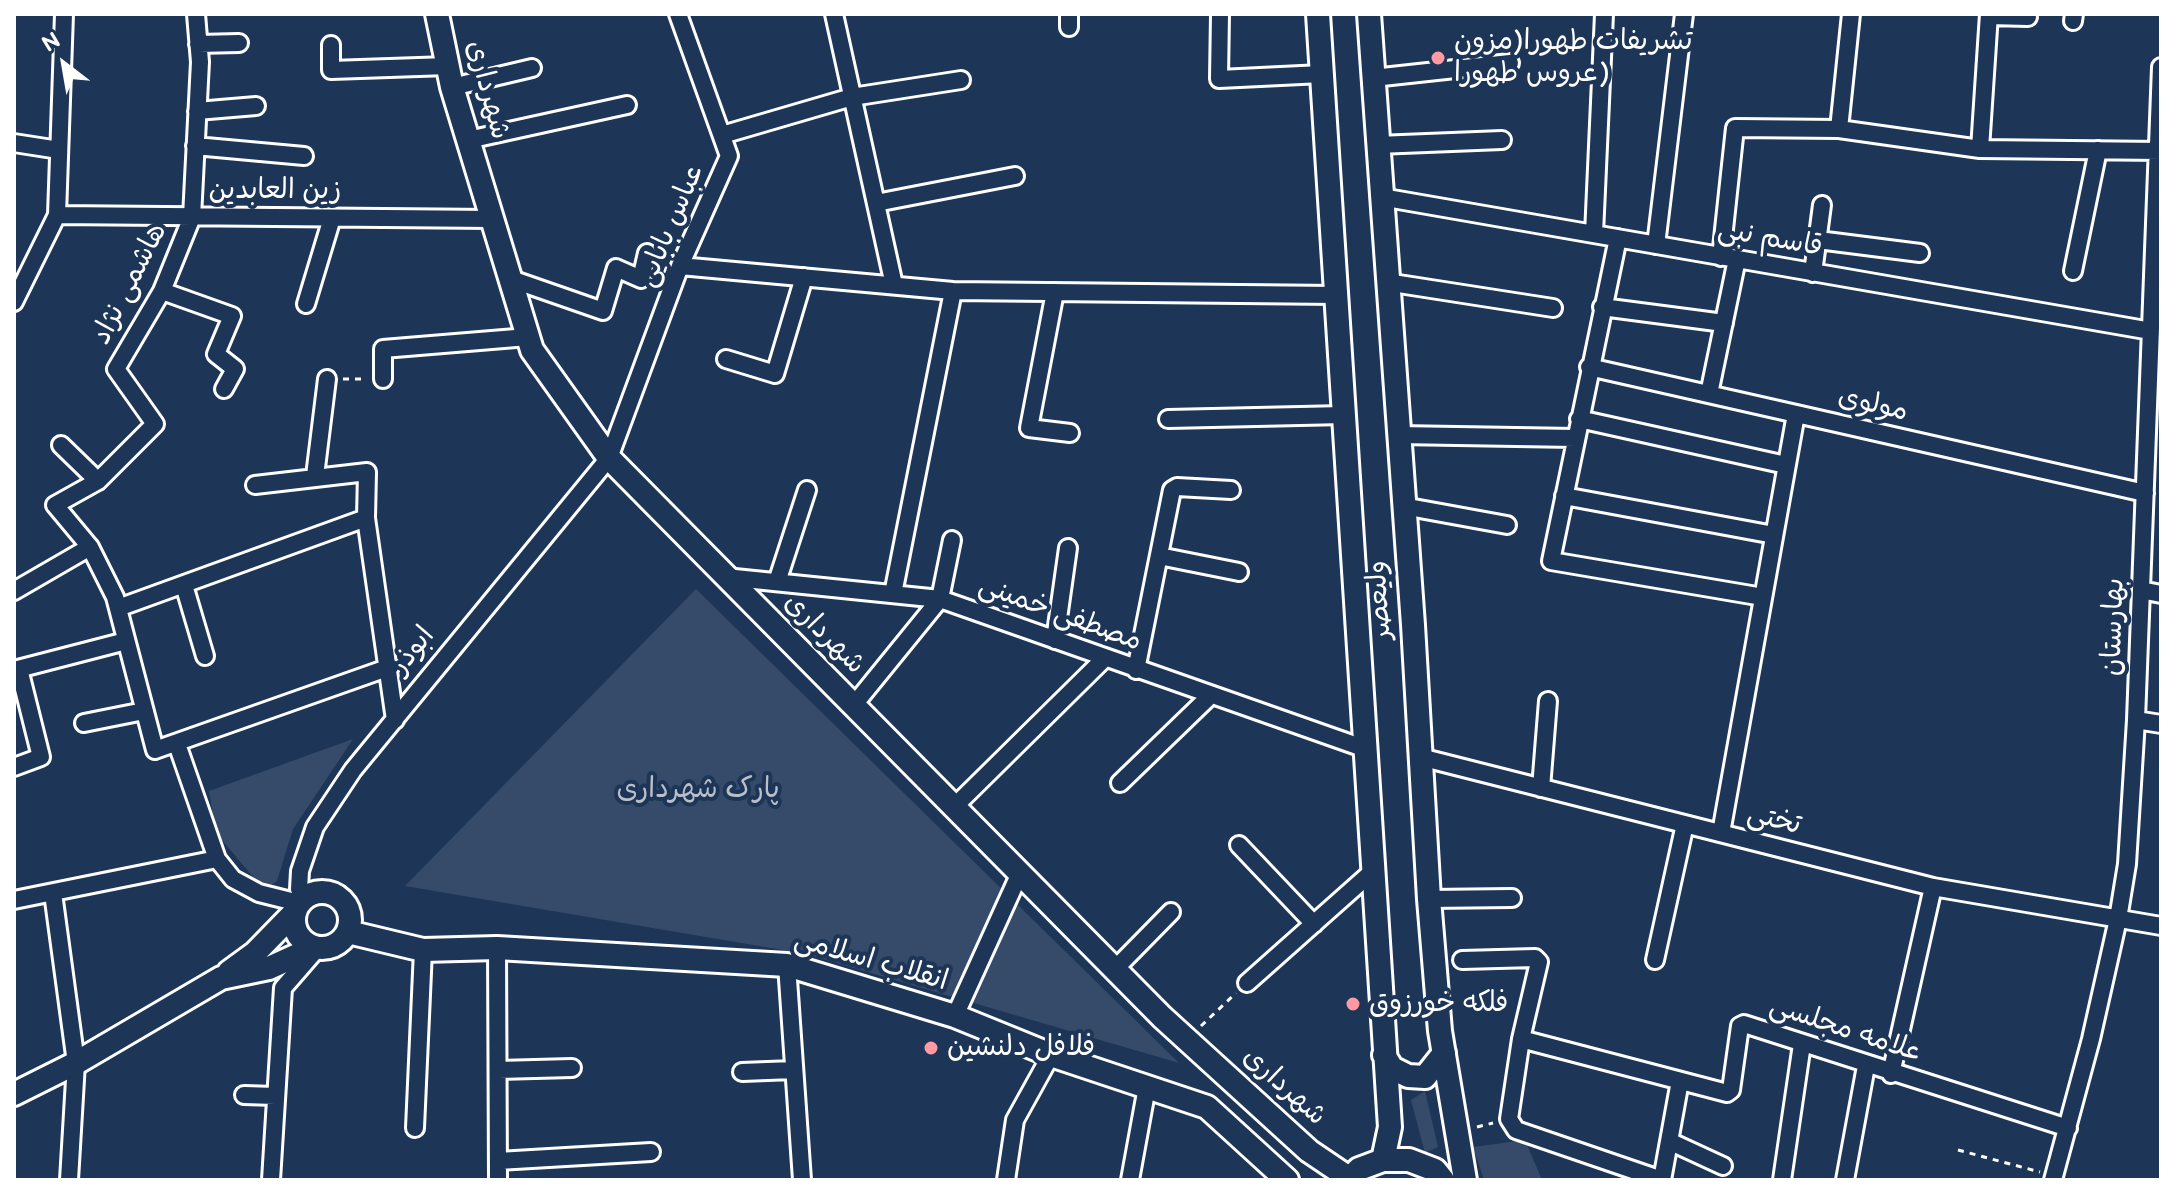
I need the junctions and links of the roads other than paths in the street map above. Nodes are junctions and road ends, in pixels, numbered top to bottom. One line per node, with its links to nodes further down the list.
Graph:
1 (64, 14): 36 (street)
2 (196, 14): 15 (street, هاشمی نژاد)
3 (437, 14): 21 (main road, شهرداری)
4 (678, 14): 29 (street, عباس بابایی)
5 (834, 14): 24 (street)
6 (1220, 14): 20 (street)
7 (1318, 14): 20 (main road, ولیعصر)
8 (1369, 14): 22 (main road, ولیعصر)
9 (1604, 14): 48 (street)
10 (1684, 14): 51 (street)
11 (1851, 14): 28 (street)
12 (1989, 15): 13 (street); 35 (street)
13 (2028, 17)
14 (239, 43): 15 (street)
15 (198, 44): 27 (street, هاشمی نژاد)
16 (331, 45): 21 (street)
17 (1510, 63): 22 (street)
18 (2161, 67): 38 (street, بهارستان)
19 (532, 68): 21 (street)
20 (1322, 74): 65 (main road, ولیعصر)
21 (450, 76): 30 (main road, شهرداری)
22 (1373, 78): 33 (main road, ولیعصر)
23 (961, 80): 24 (street)
24 (852, 97): 29 (street); 42 (street)
25 (627, 105): 30 (street)
26 (256, 106): 27 (street)
27 (197, 111): 34 (street, هاشمی نژاد)
28 (1839, 129): 35 (street); 54 (street)
29 (722, 135): 55 (street, عباس بابایی)
30 (468, 140): 47 (main road, شهرداری)
31 (1502, 140): 33 (street)
32 (14, 143): 36 (street)
33 (1377, 145): 41 (main road, ولیعصر)
34 (195, 146): 39 (street); 45 (street, هاشمی نژاد)
35 (1980, 149): 37 (street)
36 (59, 150): 44 (street)
37 (2098, 150): 38 (street); 56 (street)
38 (2160, 151): 71 (street, بهارستان)
39 (304, 156)
40 (1015, 176): 42 (street)
41 (1381, 197): 48 (street, قاسم نبی); 60 (main road, ولیعصر)
42 (876, 203): 61 (street)
43 (1822, 205): 50 (street)
44 (57, 215): 45 (street, زین العابدین); 66 (street)
45 (192, 217): 46 (street, زین العابدین); 62 (street, هاشمی نژاد)
46 (332, 218): 47 (street, زین العابدین); 67 (street)
47 (492, 219): 59 (main road, شهرداری)
48 (1594, 234): 49 (street, قاسم نبی)
49 (1618, 238): 51 (street, قاسم نبی); 68 (street)
50 (1818, 240): 53 (street); 57 (street)
51 (1656, 245): 54 (street, قاسم نبی)
52 (647, 253): 59 (street)
53 (1920, 253)
54 (1729, 258): 57 (street, قاسم نبی); 70 (street)
55 (680, 266): 58 (street); 87 (street, عباس بابایی)
56 (2073, 271)
57 (1813, 273): 71 (street, قاسم نبی)
58 (804, 277): 61 (street); 73 (street)
59 (511, 279): 72 (main road, شهرداری)
60 (1386, 282): 69 (street); 84 (main road, ولیعصر)
61 (894, 285): 63 (street)
62 (162, 291): 77 (street); 91 (street, هاشمی نژاد)
63 (953, 291): 64 (street); 111 (street)
64 (1055, 292): 65 (street); 83 (street)
65 (1336, 295): 80 (main road, ولیعصر)
66 (14, 302)
67 (306, 304)
68 (1602, 307): 70 (street); 74 (street)
69 (1553, 308)
70 (1724, 323): 78 (street)
71 (2154, 336): 88 (street, بهارستان)
72 (528, 337): 76 (street); 87 (main road, شهرداری)
73 (726, 359)
74 (1589, 367): 78 (street, مولوی); 82 (street)
75 (327, 379): 90 (street)
76 (383, 379)
77 (224, 389)
78 (1709, 394): 79 (street, مولوی)
79 (1796, 414): 89 (street); 95 (street, مولوی)
80 (1344, 415): 81 (street); 132 (main road, ولیعصر)
81 (1168, 419)
82 (1579, 419): 85 (street); 89 (street)
83 (1070, 433)
84 (1398, 435): 85 (street); 97 (main road, ولیعصر)
85 (1575, 438): 96 (street)
86 (61, 445): 91 (street)
87 (609, 458): 106 (main road, شهرداری); 127 (street, ابوذر)
88 (2154, 463): 95 (street, بهارستان)
89 (1786, 465): 100 (street)
90 (315, 476): 92 (street); 98 (street)
91 (98, 481): 102 (street, هاشمی نژاد)
92 (255, 485)
93 (807, 490): 107 (street)
94 (1231, 490): 104 (street)
95 (2145, 493): 109 (street, بهارستان)
96 (1564, 496): 100 (street); 113 (street)
97 (1403, 506): 99 (street); 133 (main road, ولیعصر)
98 (366, 518): 108 (street); 120 (street)
99 (1507, 525)
100 (1774, 535): 113 (street)
101 (952, 540): 114 (street)
102 (90, 547): 110 (street); 115 (street)
103 (1068, 548): 116 (street)
104 (1159, 556): 105 (street); 122 (street)
105 (1239, 572)
106 (725, 577): 107 (street, مصطفی خمینی); 125 (main road, شهرداری)
107 (777, 582): 111 (street, مصطفی خمینی)
108 (184, 585): 115 (street); 118 (street)
109 (2141, 590): 112 (street); 128 (street, بهارستان)
110 (14, 591)
111 (893, 594): 114 (street, مصطفی خمینی)
112 (2161, 594)
113 (1763, 597): 139 (street)
114 (940, 599): 116 (street, مصطفی خمینی); 125 (street)
115 (118, 608): 117 (street)
116 (1055, 640): 119 (street, مصطفی خمینی)
117 (126, 641): 121 (street); 126 (street)
118 (205, 656)
119 (1105, 658): 122 (street, مصطفی خمینی); 137 (street)
120 (390, 667): 127 (street); 131 (street)
121 (16, 669): 134 (street)
122 (1136, 670): 123 (street, مصطفی خمینی)
123 (1211, 695): 132 (street, مصطفی خمینی); 135 (street)
124 (1548, 701): 136 (street)
125 (853, 706): 137 (main road, شهرداری)
126 (144, 711): 129 (street); 131 (street)
127 (395, 720): 149 (street, ابوذر)
128 (2136, 720): 130 (street); 151 (street, بهارستان)
129 (84, 723)
130 (2161, 724)
131 (177, 744): 141 (street)
132 (1366, 749): 142 (main road, ولیعصر)
133 (1420, 757): 136 (street, تختی); 147 (main road, ولیعصر)
134 (14, 767)
135 (1120, 783)
136 (1541, 788): 138 (street, تختی)
137 (954, 807): 143 (main road, شهرداری)
138 (1685, 824): 139 (street, تختی); 159 (street)
139 (1721, 833): 144 (street, تختی)
140 (1239, 845): 152 (street)
141 (217, 859): 145 (street); 149 (street)
142 (1373, 871): 152 (street); 169 (main road, ولیعصر)
143 (1020, 873): 161 (main road, شهرداری); 164 (street)
144 (1933, 887): 151 (street, تختی); 176 (street)
145 (53, 893): 148 (street); 170 (street)
146 (1512, 898): 147 (street)
147 (1429, 899): 167 (main road, ولیعصر)
148 (14, 900)
149 (296, 903): 154 (main road); 155 (main road); 162 (main road)
150 (1171, 912): 161 (street)
151 (2118, 919): 153 (street, تختی); 183 (street, بهارستان)
152 (1314, 924): 163 (street)
153 (2161, 926)
154 (348, 932): 155 (main road); 157 (main road, انقلاب اسلامی)
155 (316, 947): 162 (main road); 181 (street)
156 (497, 948): 157 (main road, انقلاب اسلامی); 160 (main road, انقلاب اسلامی); 173 (street)
157 (423, 950): 182 (street)
158 (1462, 960): 165 (street)
159 (1655, 960)
160 (787, 965): 164 (main road, انقلاب اسلامی); 174 (street)
161 (1115, 969): 190 (main road, شهرداری)
162 (221, 978): 170 (main road)
163 (1247, 983)
164 (955, 1016): 168 (main road, انقلاب اسلامی)
165 (1521, 1039): 177 (street, علامه مجلسی); 200 (street)
166 (1802, 1044): 171 (street, علامه مجلسی); 177 (street, علامه مجلسی); 201 (street)
167 (1444, 1053): 169 (main road); 199 (main road, ولیعصر)
168 (1051, 1055): 178 (main road, انقلاب اسلامی); 195 (street)
169 (1384, 1055): 186 (main road, ولیعصر)
170 (76, 1063): 179 (main road); 191 (street)
171 (1866, 1066): 176 (street, علامه مجلسی); 202 (street)
172 (572, 1068): 173 (street)
173 (498, 1070): 187 (street)
174 (793, 1070): 175 (street); 194 (street)
175 (742, 1072)
176 (1891, 1074): 183 (street, علامه مجلسی)
177 (1680, 1081): 184 (street)
178 (1147, 1087): 196 (street); 197 (main road, انقلاب اسلامی)
179 (14, 1094)
180 (244, 1095): 181 (street)
181 (275, 1096): 192 (street)
182 (415, 1128)
183 (2068, 1128): 189 (street, بهارستان)
184 (1671, 1142): 188 (street); 200 (street)
185 (651, 1152): 187 (street)
186 (1383, 1160): 190 (main road); 198 (main road)
187 (498, 1161): 193 (street)
188 (1723, 1166)
189 (2054, 1178)
190 (1349, 1179)
191 (69, 1180)
192 (271, 1180)
193 (498, 1180)
194 (802, 1180)
195 (1006, 1180)
196 (1130, 1180)
197 (1287, 1180)
198 (1443, 1180)
199 (1465, 1180)
200 (1662, 1180)
201 (1782, 1180)
202 (1845, 1180)

